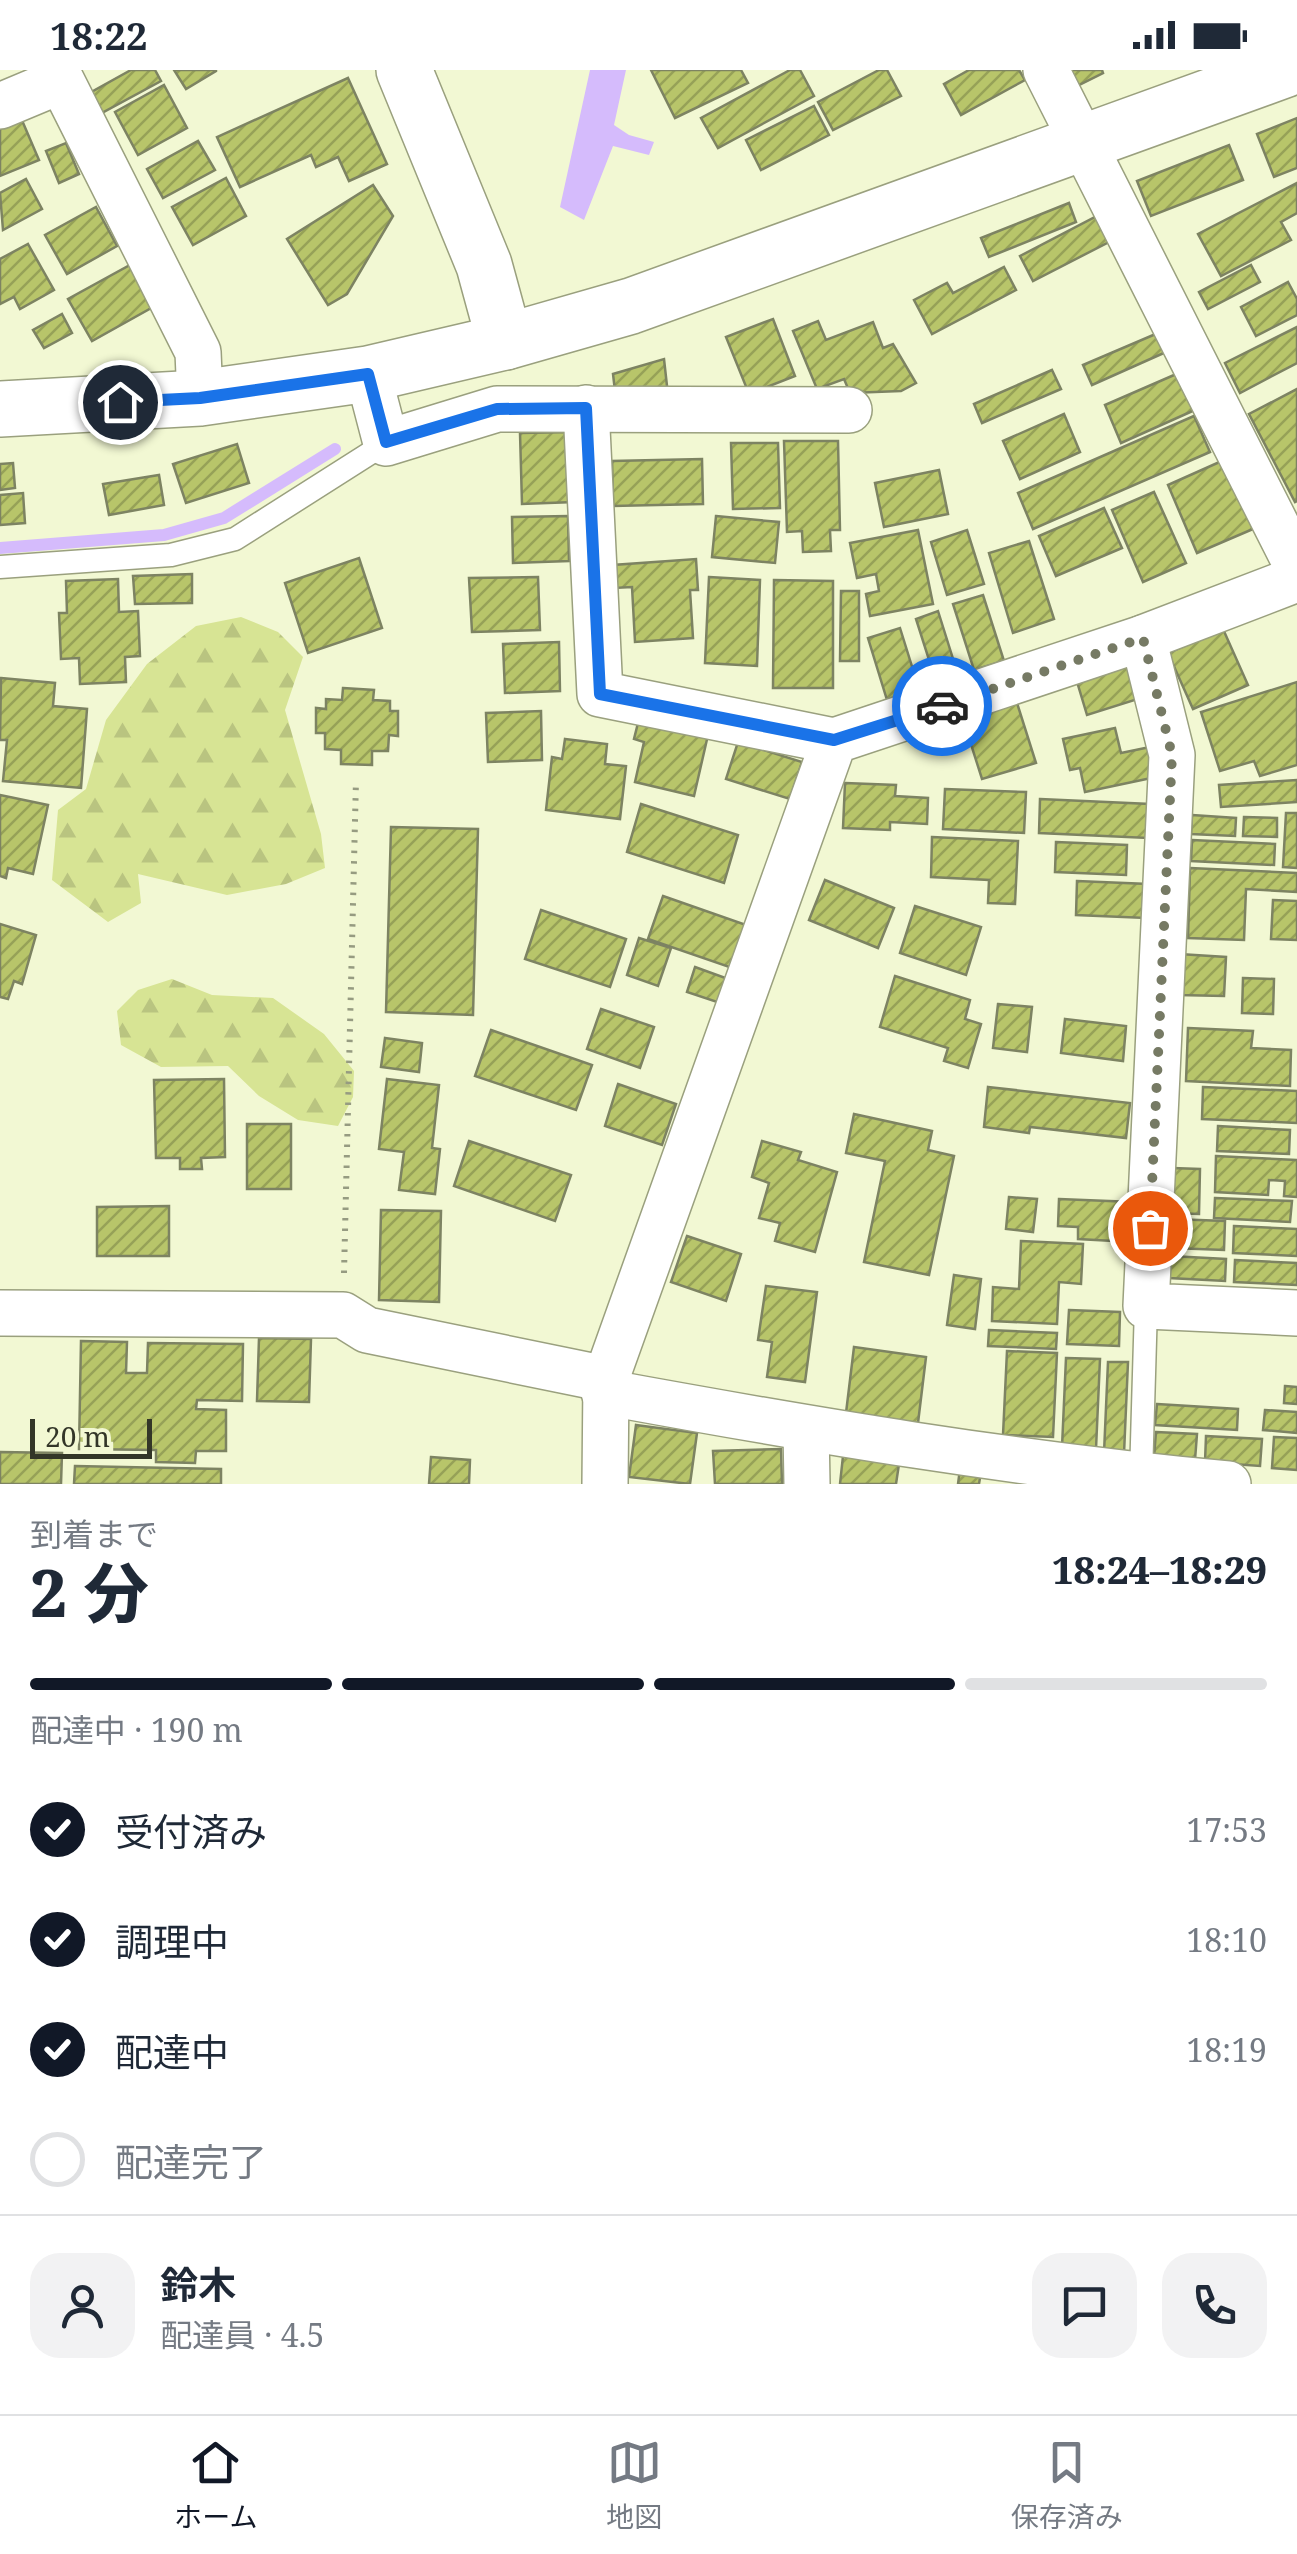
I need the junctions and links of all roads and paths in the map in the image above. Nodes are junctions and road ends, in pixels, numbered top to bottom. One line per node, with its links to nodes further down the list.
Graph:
1 (404, 70): 7 (street)
2 (1046, 70): 6 (street)
3 (1284, 70): 6 (street)
4 (58, 75): 5 (street); 9 (street)
5 (0, 106)
6 (1081, 142): 7 (street); 14 (street)
7 (505, 342): 8 (street)
8 (368, 374): 9 (street); 13 (street)
9 (200, 398): 11 (street)
10 (586, 408): 12 (street); 13 (street); 18 (street)
11 (0, 409)
12 (849, 410)
13 (386, 442): 15 (lane)
14 (1297, 566)
15 (0, 567)
16 (1297, 579): 17 (street)
17 (1143, 638): 18 (street); 20 (street)
18 (834, 740): 24 (street)
19 (356, 780): 23 (path)
20 (1146, 1306): 21 (street); 26 (lane)
21 (1297, 1313)
22 (0, 1314): 23 (street)
23 (343, 1314): 24 (street)
24 (605, 1386): 25 (street); 27 (street)
25 (806, 1429): 26 (street); 28 (street)
26 (1141, 1476): 29 (street)
27 (605, 1484)
28 (807, 1484)
29 (1228, 1484)

